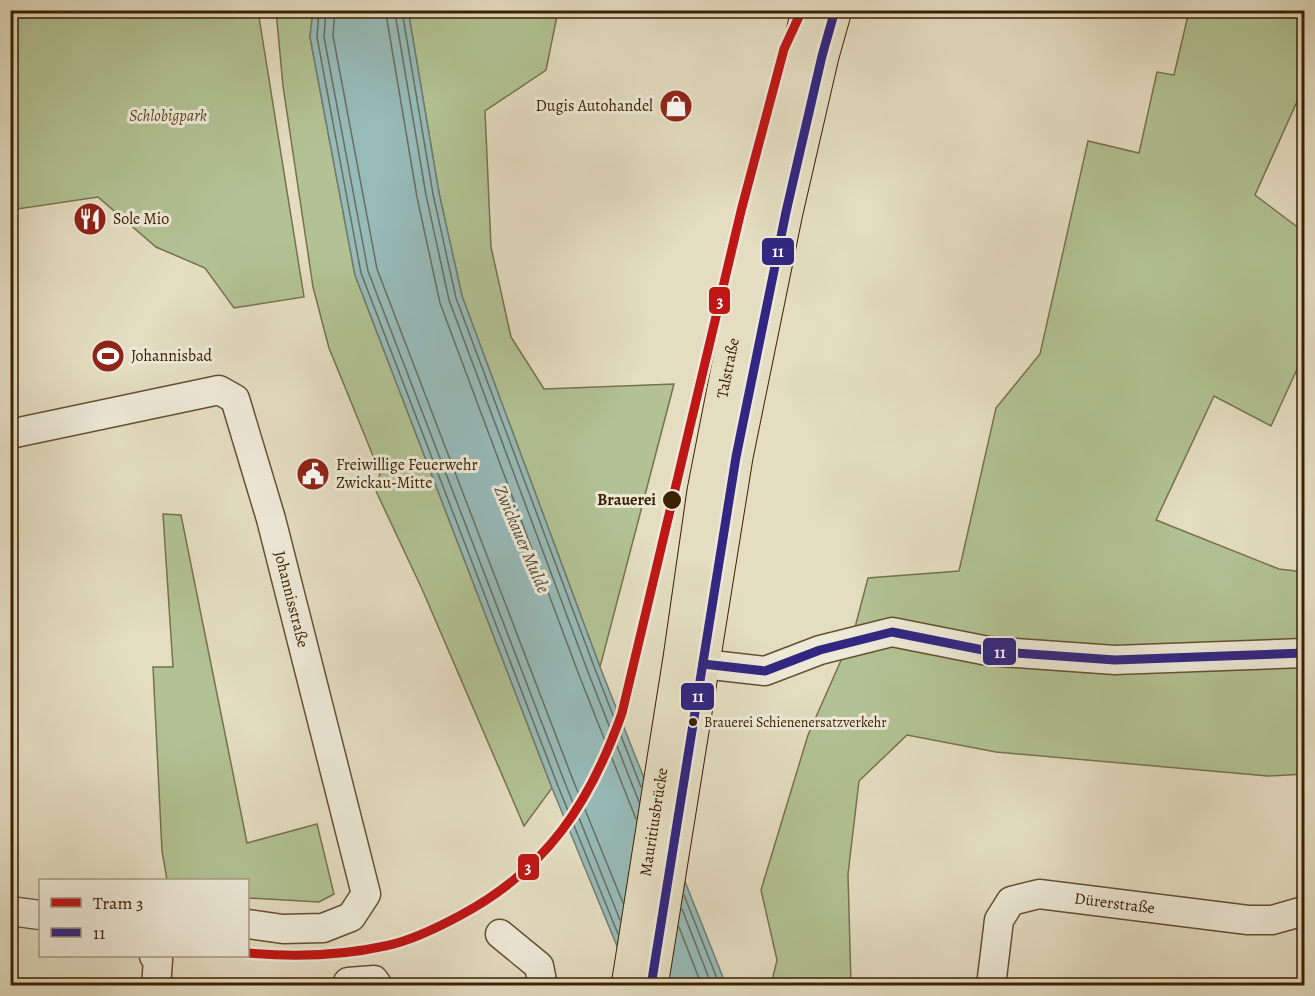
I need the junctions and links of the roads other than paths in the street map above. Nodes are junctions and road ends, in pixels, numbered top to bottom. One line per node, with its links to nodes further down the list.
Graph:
1 (808, 10): 5 (main road, Talstraße)
2 (835, 10): 5 (main road, Talstraße)
3 (10, 434): 9 (street, Johannisstraße)
4 (1305, 653): 5 (street)
5 (692, 661): 16 (main road, Mauritiusbrücke); 17 (main road, Mauritiusbrücke)
6 (10, 911): 8 (street)
7 (1305, 911): 18 (street, Dürerstraße)
8 (39, 915)
9 (249, 924)
10 (500, 934): 15 (street)
11 (155, 957): 12 (street)
12 (156, 986)
13 (347, 986): 14 (street)
14 (378, 986)
15 (543, 986)
16 (628, 986)
17 (651, 986)
18 (991, 986)

